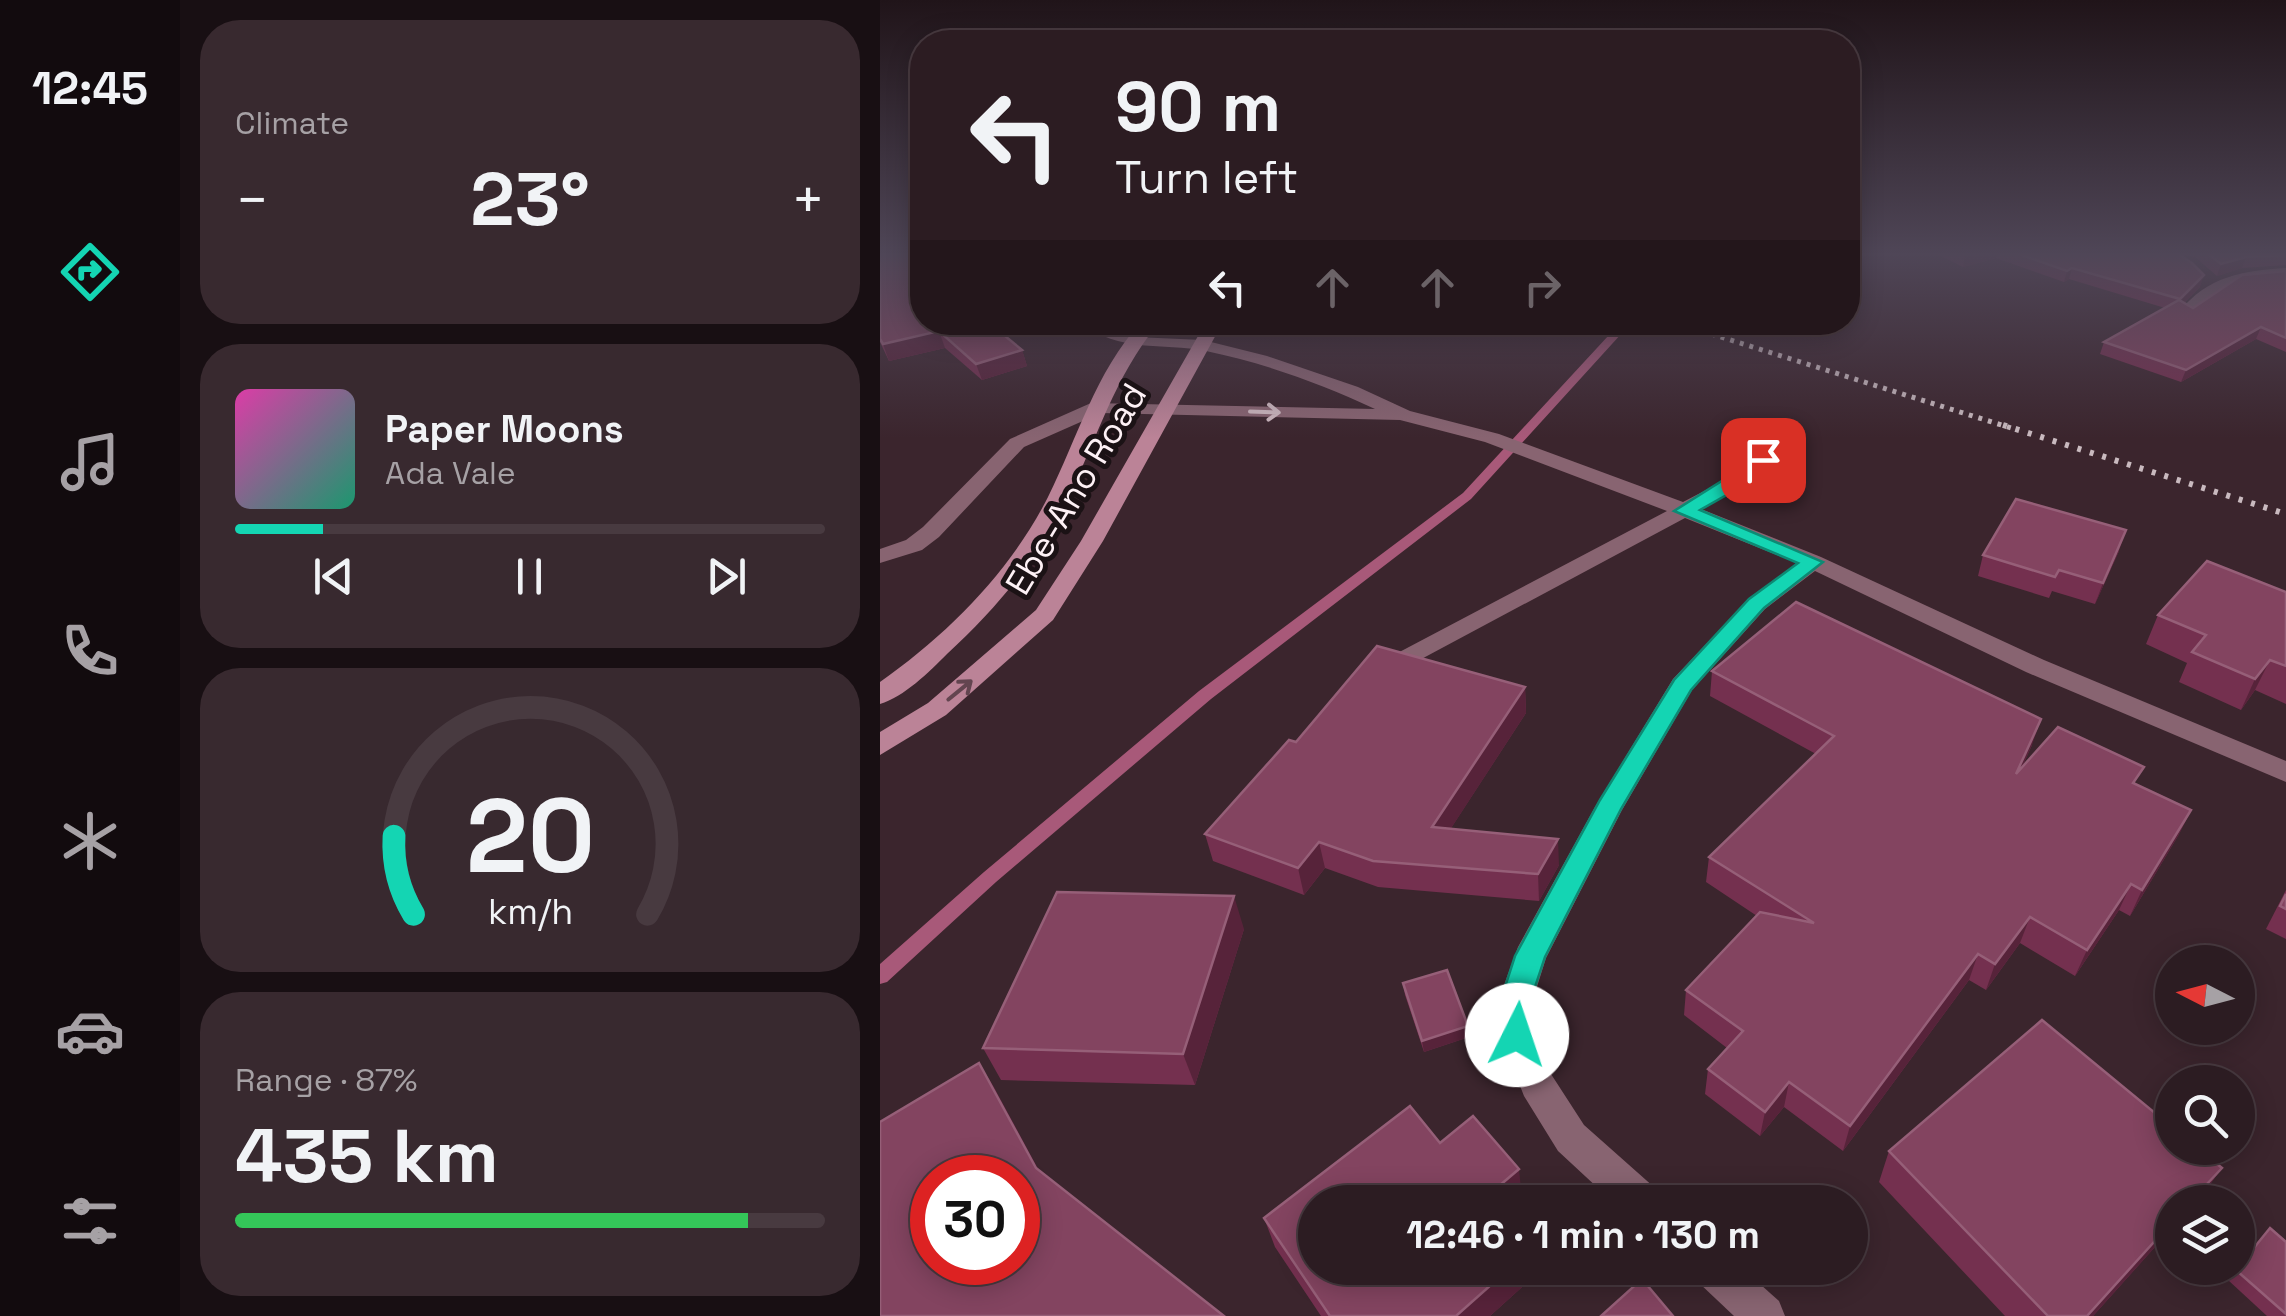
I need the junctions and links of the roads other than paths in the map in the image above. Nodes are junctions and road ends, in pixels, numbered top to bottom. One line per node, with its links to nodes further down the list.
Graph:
1 (1117, 335): 4 (street)
2 (1139, 335): 4 (main road, Ebe-Ano Road)
3 (1209, 335): 5 (main road, Ebe-Ano Road)
4 (1132, 342): 5 (street); 6 (main road, Ebe-Ano Road)
5 (1203, 346): 7 (main road, Ebe-Ano Road); 8 (street)
6 (1098, 406): 7 (street); 11 (street); 14 (main road, Ebe-Ano Road)
7 (1167, 408): 8 (street, one-way to 8); 15 (main road, Ebe-Ano Road, one-way to 7)
8 (1403, 415): 10 (street)
9 (1786, 440): 10 (street)
10 (1684, 511): 12 (street); 13 (street)
11 (880, 556)
12 (1813, 562): 16 (street); 17 (street)
13 (1399, 663)
14 (880, 695)
15 (880, 745)
16 (2286, 772)
17 (1622, 1185)
18 (1730, 1285): 19 (street)
19 (1764, 1316)

